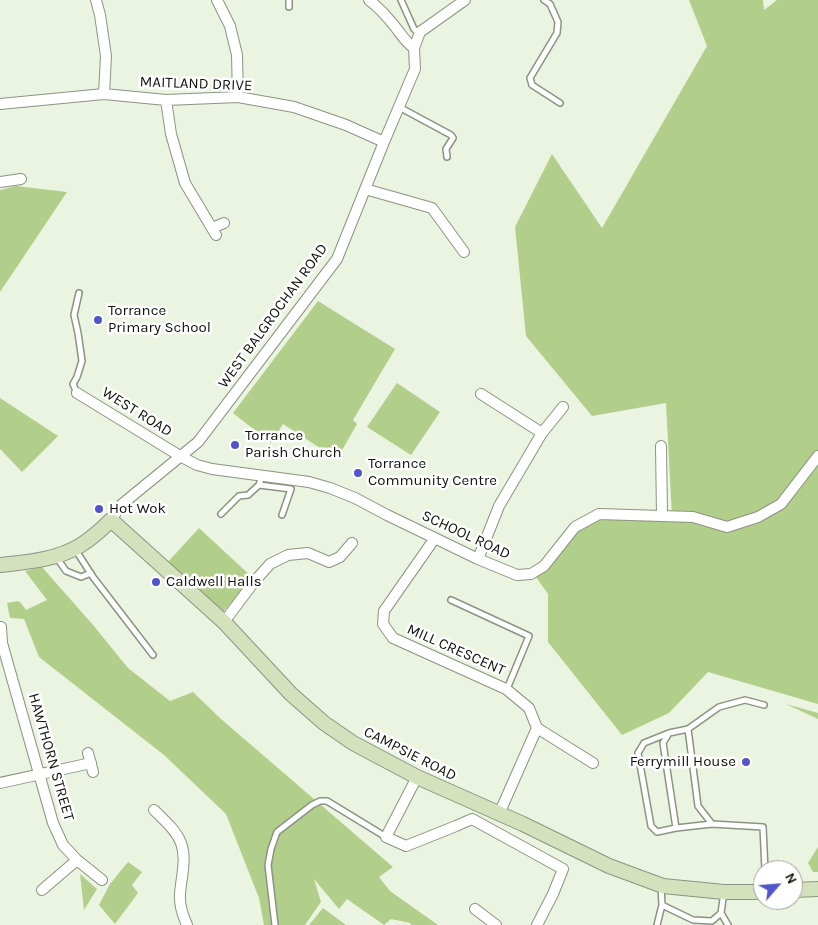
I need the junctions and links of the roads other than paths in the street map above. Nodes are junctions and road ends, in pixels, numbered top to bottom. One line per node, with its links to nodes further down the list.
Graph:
1 (96, 0): 11 (street)
2 (217, 0): 12 (street)
3 (289, 0): 8 (lane)
4 (369, 0): 10 (street)
5 (401, 0): 9 (lane)
6 (465, 0): 9 (street)
7 (544, 0): 14 (lane)
8 (290, 7)
9 (419, 34): 10 (street, WEST BALGROCHAN ROAD)
10 (414, 48): 16 (street, WEST BALGROCHAN ROAD)
11 (104, 94): 13 (street, MAITLAND DRIVE); 15 (street, MAITLAND DRIVE)
12 (238, 97): 13 (street, MAITLAND DRIVE); 17 (street, MAITLAND DRIVE)
13 (166, 100): 22 (street)
14 (560, 103)
15 (0, 104)
16 (399, 107): 17 (street, WEST BALGROCHAN ROAD); 18 (lane)
17 (384, 142): 21 (street, WEST BALGROCHAN ROAD)
18 (448, 157)
19 (21, 179): 20 (street)
20 (0, 182)
21 (365, 189): 23 (street); 30 (street, WEST BALGROCHAN ROAD)
22 (224, 223)
23 (464, 252)
24 (78, 293): 25 (lane)
25 (77, 393): 30 (street, WEST ROAD)
26 (481, 394): 28 (street)
27 (563, 407): 28 (street)
28 (542, 433): 41 (street)
29 (661, 446): 35 (street)
30 (180, 456): 32 (street, SCHOOL ROAD); 36 (street, WEST BALGROCHAN ROAD)
31 (818, 456): 35 (street, SCHOOL ROAD)
32 (261, 481): 33 (lane); 34 (lane); 37 (street, SCHOOL ROAD)
33 (221, 514)
34 (282, 515)
35 (662, 516): 41 (street, SCHOOL ROAD)
36 (111, 520): 39 (main road); 45 (main road, CAMPSIE ROAD)
37 (435, 538): 41 (street, SCHOOL ROAD); 49 (street, MILL CRESCENT)
38 (352, 543): 45 (street)
39 (75, 548): 40 (main road); 43 (lane)
40 (56, 556): 42 (main road); 43 (lane)
41 (478, 559)
42 (0, 565)
43 (91, 573): 48 (lane)
44 (451, 600): 49 (lane, MILL CRESCENT)
45 (224, 622): 57 (main road, CAMPSIE ROAD)
46 (1, 627): 47 (street, HAWTHORN STREET)
47 (1, 642): 56 (street, HAWTHORN STREET)
48 (153, 654)
49 (506, 690): 51 (street, MILL CRESCENT)
50 (764, 705): 52 (lane)
51 (536, 728): 55 (street); 60 (street)
52 (688, 730): 53 (lane); 61 (lane)
53 (669, 733): 62 (lane); 62 (lane)
54 (90, 763): 56 (street)
55 (593, 763)
56 (38, 774): 58 (street); 64 (street, HAWTHORN STREET)
57 (417, 777): 60 (main road, CAMPSIE ROAD); 63 (street)
58 (0, 783)
59 (154, 810): 76 (street)
60 (499, 814): 67 (main road, CAMPSIE ROAD)
61 (712, 824): 62 (lane); 65 (lane)
62 (676, 828)
63 (386, 837): 77 (lane); 79 (street)
64 (77, 860): 66 (street, HAWTHORN STREET); 69 (street)
65 (765, 860)
66 (102, 880)
67 (661, 886): 71 (main road, CAMPSIE ROAD); 73 (lane)
68 (818, 889): 70 (main road)
69 (42, 890)
70 (803, 890)
71 (724, 892): 72 (main road, CAMPSIE ROAD); 75 (lane)
72 (753, 892)
73 (662, 905): 75 (lane); 80 (lane)
74 (475, 909): 78 (street)
75 (721, 913): 81 (lane)
76 (187, 925)
77 (275, 925)
78 (496, 925)
79 (537, 925)
80 (657, 925)
81 (728, 925)

